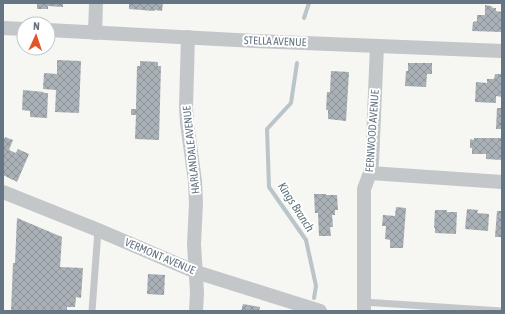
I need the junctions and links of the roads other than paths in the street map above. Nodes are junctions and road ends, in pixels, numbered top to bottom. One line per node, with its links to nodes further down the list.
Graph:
1 (96, 3): 5 (street)
2 (3, 28): 3 (street)
3 (16, 29)
4 (56, 31): 5 (street, STELLA AVENUE)
5 (95, 33): 6 (street, STELLA AVENUE)
6 (188, 37): 7 (street, STELLA AVENUE); 13 (street, HARLANDALE AVENUE)
7 (377, 46): 8 (street, STELLA AVENUE); 9 (street, FERNWOOD AVENUE)
8 (502, 50)
9 (370, 173): 10 (street); 14 (street, FERNWOOD AVENUE)
10 (502, 182)
11 (3, 192): 12 (street, VERMONT AVENUE)
12 (98, 230): 13 (street, VERMONT AVENUE); 16 (lane)
13 (196, 272): 17 (street, HARLANDALE AVENUE); 18 (street, VERMONT AVENUE)
14 (364, 306): 15 (lane)
15 (502, 310)
16 (92, 311)
17 (196, 311)
18 (320, 311)

